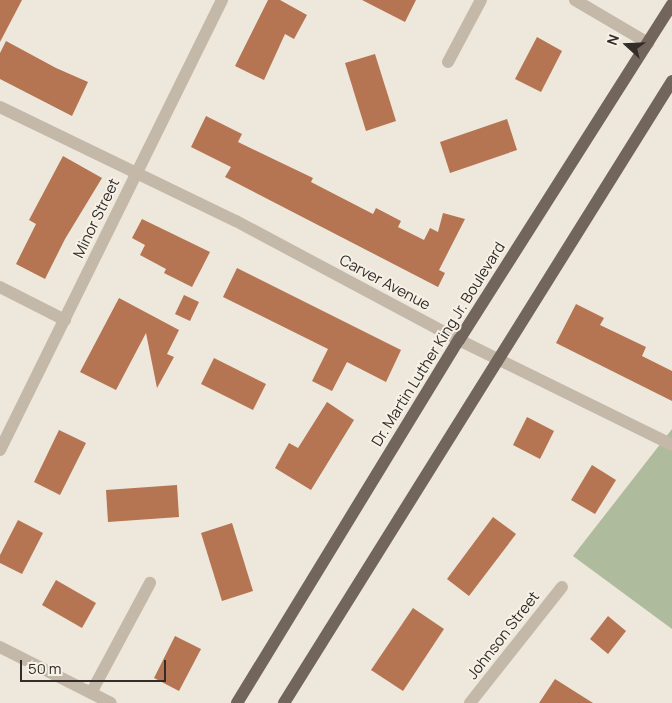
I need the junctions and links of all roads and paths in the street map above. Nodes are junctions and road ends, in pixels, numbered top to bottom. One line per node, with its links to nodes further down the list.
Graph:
1 (222, 0): 9 (street, Minor Street)
2 (481, 0): 6 (street)
3 (575, 0): 5 (street)
4 (672, 5): 5 (main road, Dr. Martin Luther King Jr. Boulevard)
5 (648, 43): 12 (main road, Dr. Martin Luther King Jr. Boulevard)
6 (448, 62)
7 (672, 81): 13 (main road)
8 (0, 106): 9 (street, Carver Avenue)
9 (136, 173): 11 (street, Minor Street); 12 (street, Carver Avenue)
10 (0, 287): 11 (street)
11 (65, 320): 15 (street, Minor Street)
12 (458, 340): 13 (street, Carver Avenue); 21 (main road, Dr. Martin Luther King Jr. Boulevard)
13 (498, 359): 14 (street, Carver Avenue); 22 (main road)
14 (672, 446)
15 (0, 450)
16 (150, 583): 19 (street)
17 (562, 587): 23 (street, Johnson Street)
18 (0, 647): 19 (street)
19 (91, 693): 20 (street)
20 (111, 703)
21 (237, 703)
22 (284, 703)
23 (470, 703)

